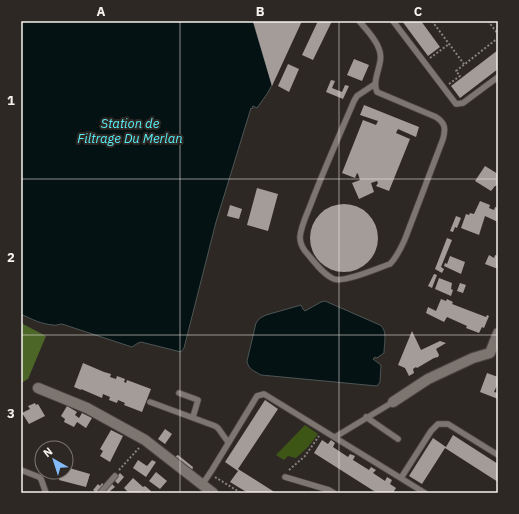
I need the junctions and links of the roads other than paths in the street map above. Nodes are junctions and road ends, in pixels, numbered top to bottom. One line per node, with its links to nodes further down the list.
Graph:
1 (359, 21): 4 (lane)
2 (393, 21): 3 (lane)
3 (498, 77)
4 (375, 84): 4 (lane)
5 (498, 334): 6 (street)
6 (494, 355): 10 (street)
7 (38, 388): 21 (street)
8 (179, 393): 11 (lane)
9 (150, 402): 11 (lane)
10 (393, 402): 12 (lane)
11 (193, 417): 15 (lane)
12 (366, 417): 13 (lane); 14 (lane)
13 (335, 437): 15 (lane); 20 (lane)
14 (398, 439)
15 (228, 442): 21 (lane)
16 (498, 455): 20 (lane)
17 (21, 470): 22 (lane)
18 (114, 476): 23 (lane)
19 (285, 477): 25 (lane)
20 (401, 478): 26 (lane)
21 (202, 484): 24 (street)
22 (46, 493)
23 (100, 493)
24 (213, 493)
25 (334, 493)
26 (425, 493)

